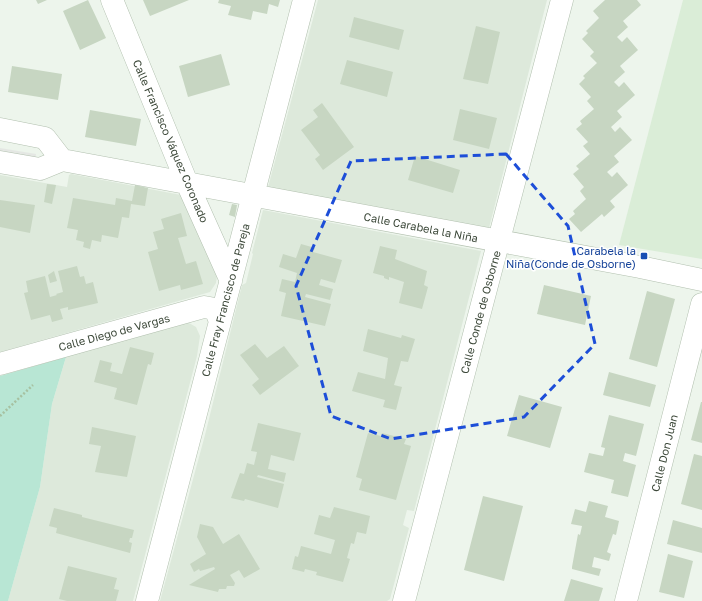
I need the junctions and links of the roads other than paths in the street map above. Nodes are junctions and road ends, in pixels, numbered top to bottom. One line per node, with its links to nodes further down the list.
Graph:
1 (112, 0): 7 (street, Calle Francisco Váquez Coronado)
2 (304, 0): 8 (street, Calle Fray Francisco de Pareja)
3 (562, 0): 9 (street, Calle Conde de Osborne)
4 (0, 129): 5 (street)
5 (62, 160): 6 (street); 7 (street, Calle Carabela la Niña)
6 (0, 162)
7 (188, 183): 8 (street, Calle Carabela la Niña); 11 (street, Calle Francisco Váquez Coronado)
8 (252, 196): 9 (street, Calle Carabela la Niña); 11 (street, Calle Fray Francisco de Pareja)
9 (498, 242): 10 (street, Calle Carabela la Niña); 16 (street, Calle Conde de Osborne)
10 (702, 280)
11 (231, 281): 13 (street, Calle Fray Francisco de Pareja)
12 (702, 304): 17 (street, Calle Don Juan)
13 (220, 321): 14 (street, Calle Diego de Vargas); 15 (street, Calle Fray Francisco de Pareja)
14 (0, 364)
15 (147, 601)
16 (404, 601)
17 (626, 601)

